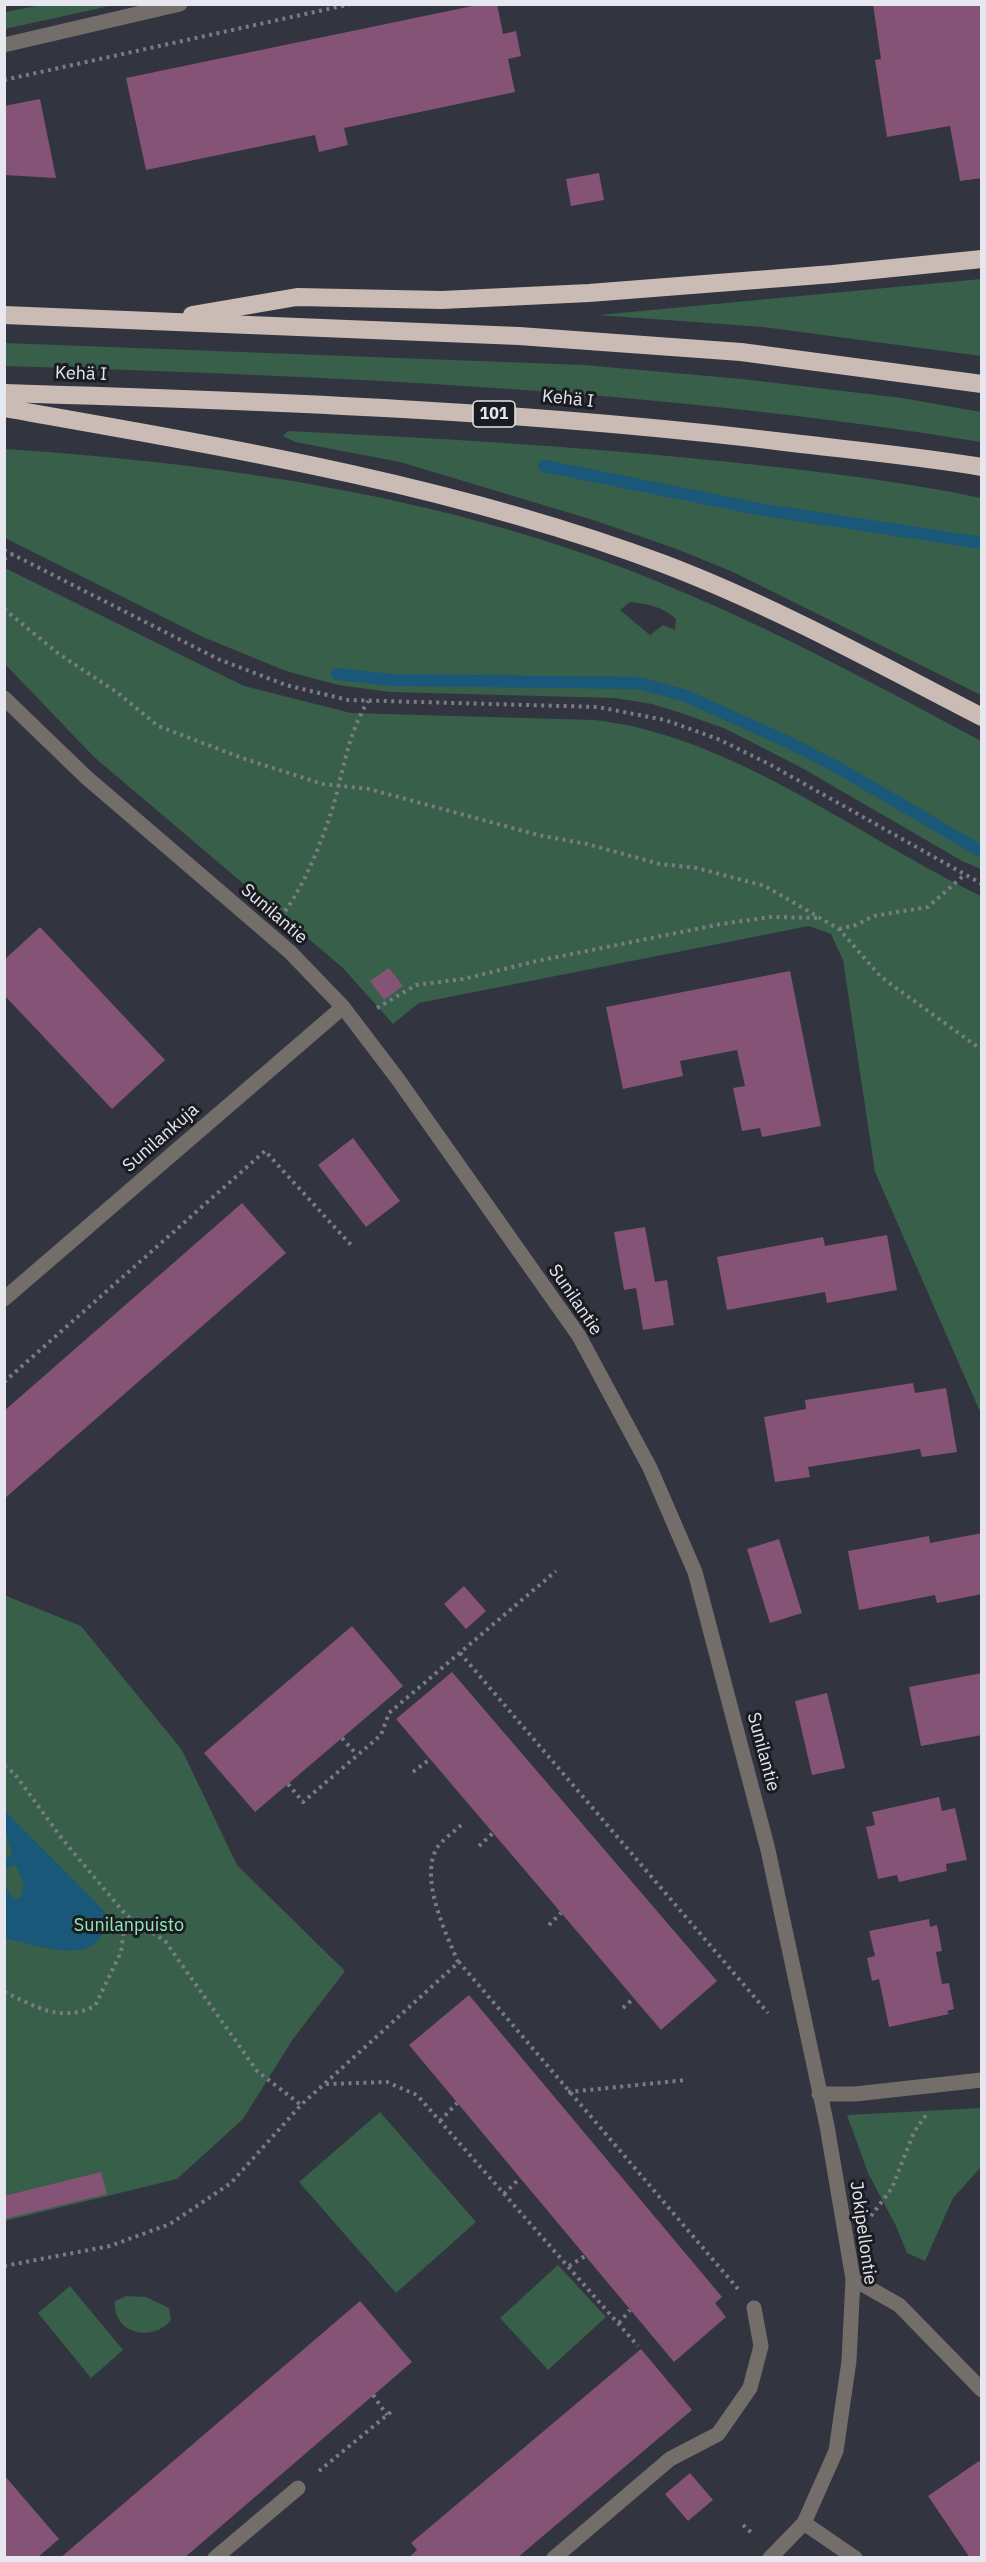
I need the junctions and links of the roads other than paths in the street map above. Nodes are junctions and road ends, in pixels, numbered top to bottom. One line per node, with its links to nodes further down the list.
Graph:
1 (180, 4): 2 (street)
2 (4, 45)
3 (981, 259): 5 (highway)
4 (4, 315): 5 (highway)
5 (154, 321): 6 (highway)
6 (981, 384)
7 (4, 393): 9 (highway, Kehä I / 101)
8 (4, 408): 11 (highway)
9 (981, 468)
10 (4, 698): 12 (street, Sunilantie)
11 (981, 717)
12 (343, 1007): 13 (street, Sunilankuja); 15 (street, Sunilantie)
13 (4, 1299)
14 (981, 2080): 15 (street)
15 (819, 2094): 16 (street, Jokipellontie)
16 (853, 2279): 18 (street); 20 (street, Jokipellontie)
17 (754, 2308): 22 (street)
18 (981, 2390)
19 (298, 2488): 21 (street)
20 (804, 2523): 23 (street, Jokipellontie); 24 (street)
21 (215, 2558)
22 (554, 2558)
23 (770, 2558)
24 (855, 2558)

